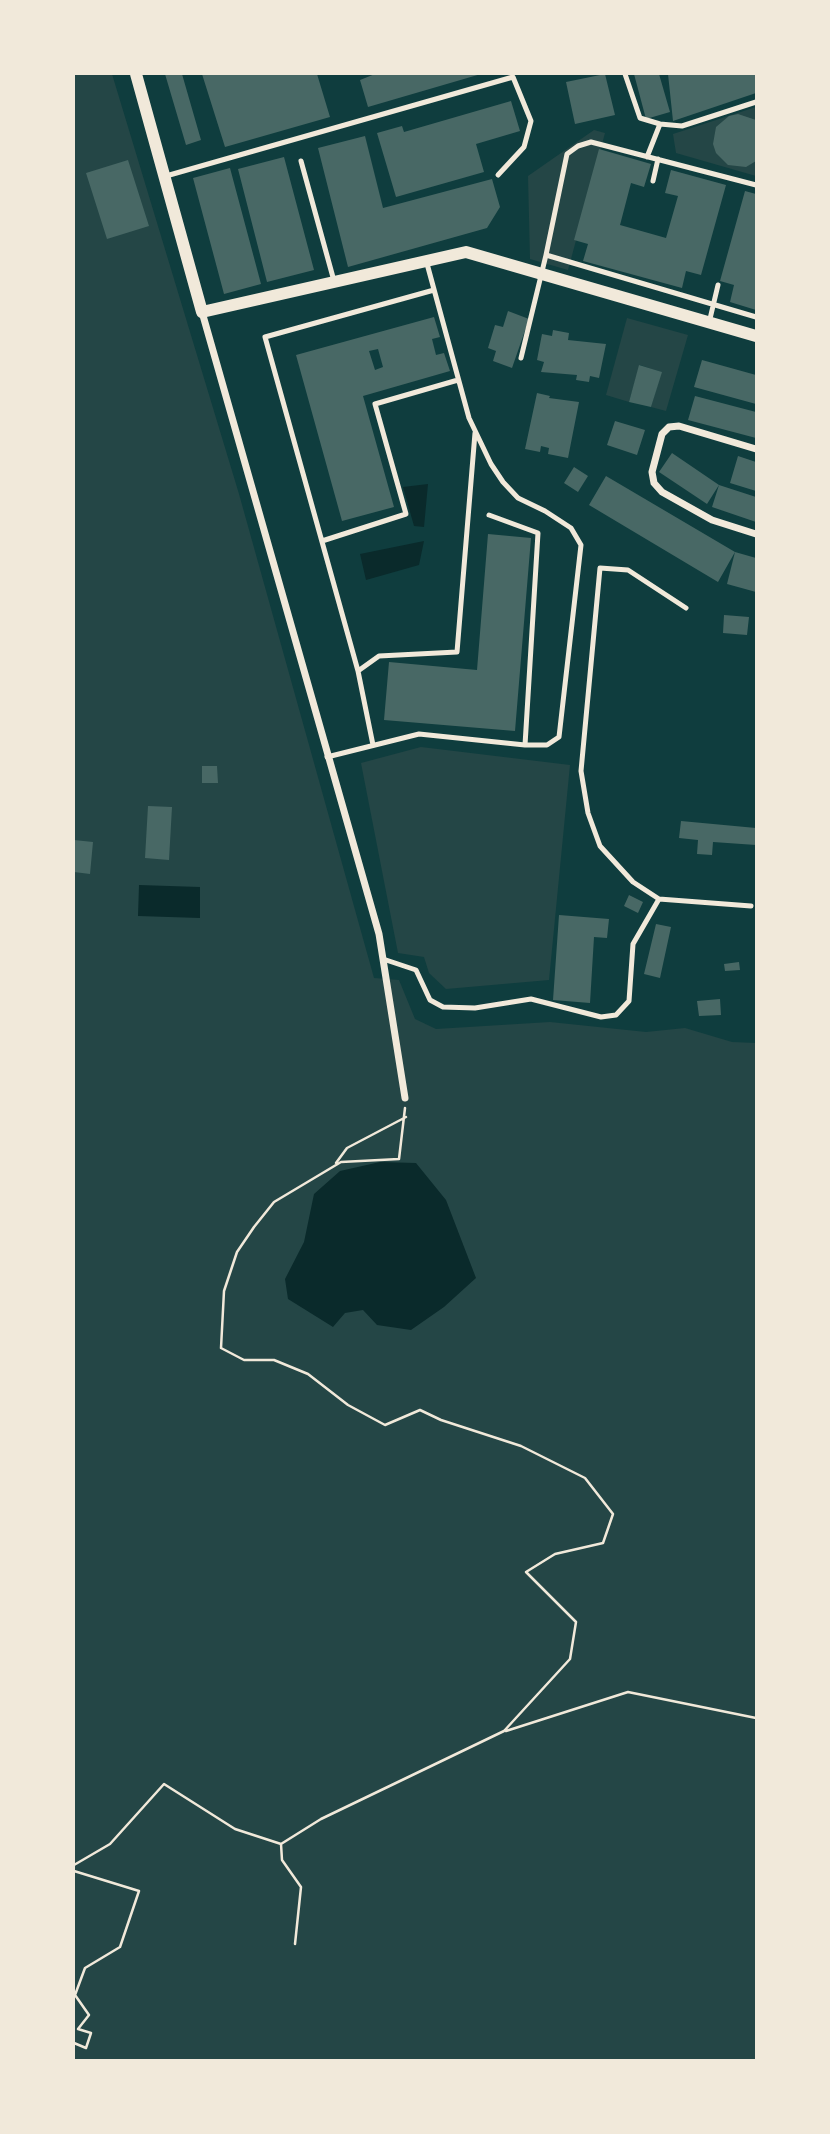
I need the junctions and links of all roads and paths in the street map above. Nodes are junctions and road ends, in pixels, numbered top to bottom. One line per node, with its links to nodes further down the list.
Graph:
1 (135, 74): 9 (street)
2 (625, 74): 4 (lane)
3 (757, 102): 4 (lane)
4 (660, 124): 5 (lane)
5 (648, 157): 6 (lane); 12 (lane)
6 (658, 159): 10 (lane); 11 (lane)
7 (302, 161): 15 (lane)
8 (498, 175): 9 (lane)
9 (164, 176): 19 (street)
10 (653, 181)
11 (757, 185)
12 (546, 255): 14 (lane); 18 (lane)
13 (426, 259): 14 (street); 15 (street); 17 (lane)
14 (540, 272): 21 (street); 23 (lane)
15 (334, 281): 19 (street)
16 (718, 285): 18 (lane)
17 (434, 290): 24 (lane); 29 (lane)
18 (714, 306): 20 (lane); 21 (lane)
19 (202, 312): 34 (street)
20 (757, 317)
21 (709, 323): 22 (street)
22 (757, 336)
23 (521, 358)
24 (458, 380): 25 (lane); 29 (lane)
25 (475, 431): 31 (lane); 32 (lane)
26 (757, 449): 28 (street)
27 (489, 515): 32 (lane)
28 (757, 534)
29 (322, 541): 31 (lane)
30 (686, 608): 35 (lane)
31 (358, 671): 33 (lane)
32 (525, 745): 33 (lane)
33 (373, 746): 34 (lane)
34 (327, 757): 37 (street)
35 (659, 899): 36 (lane); 37 (lane)
36 (751, 906)
37 (383, 959): 38 (street)
38 (405, 1098): 39 (path)
39 (406, 1117): 40 (path); 40 (path)
40 (332, 1167): 42 (path)
41 (757, 1718): 42 (path)
42 (504, 1731): 43 (path)
43 (281, 1844): 44 (path); 46 (path)
44 (74, 1865)
45 (74, 1871): 47 (path)
46 (295, 1944)
47 (74, 2043)

